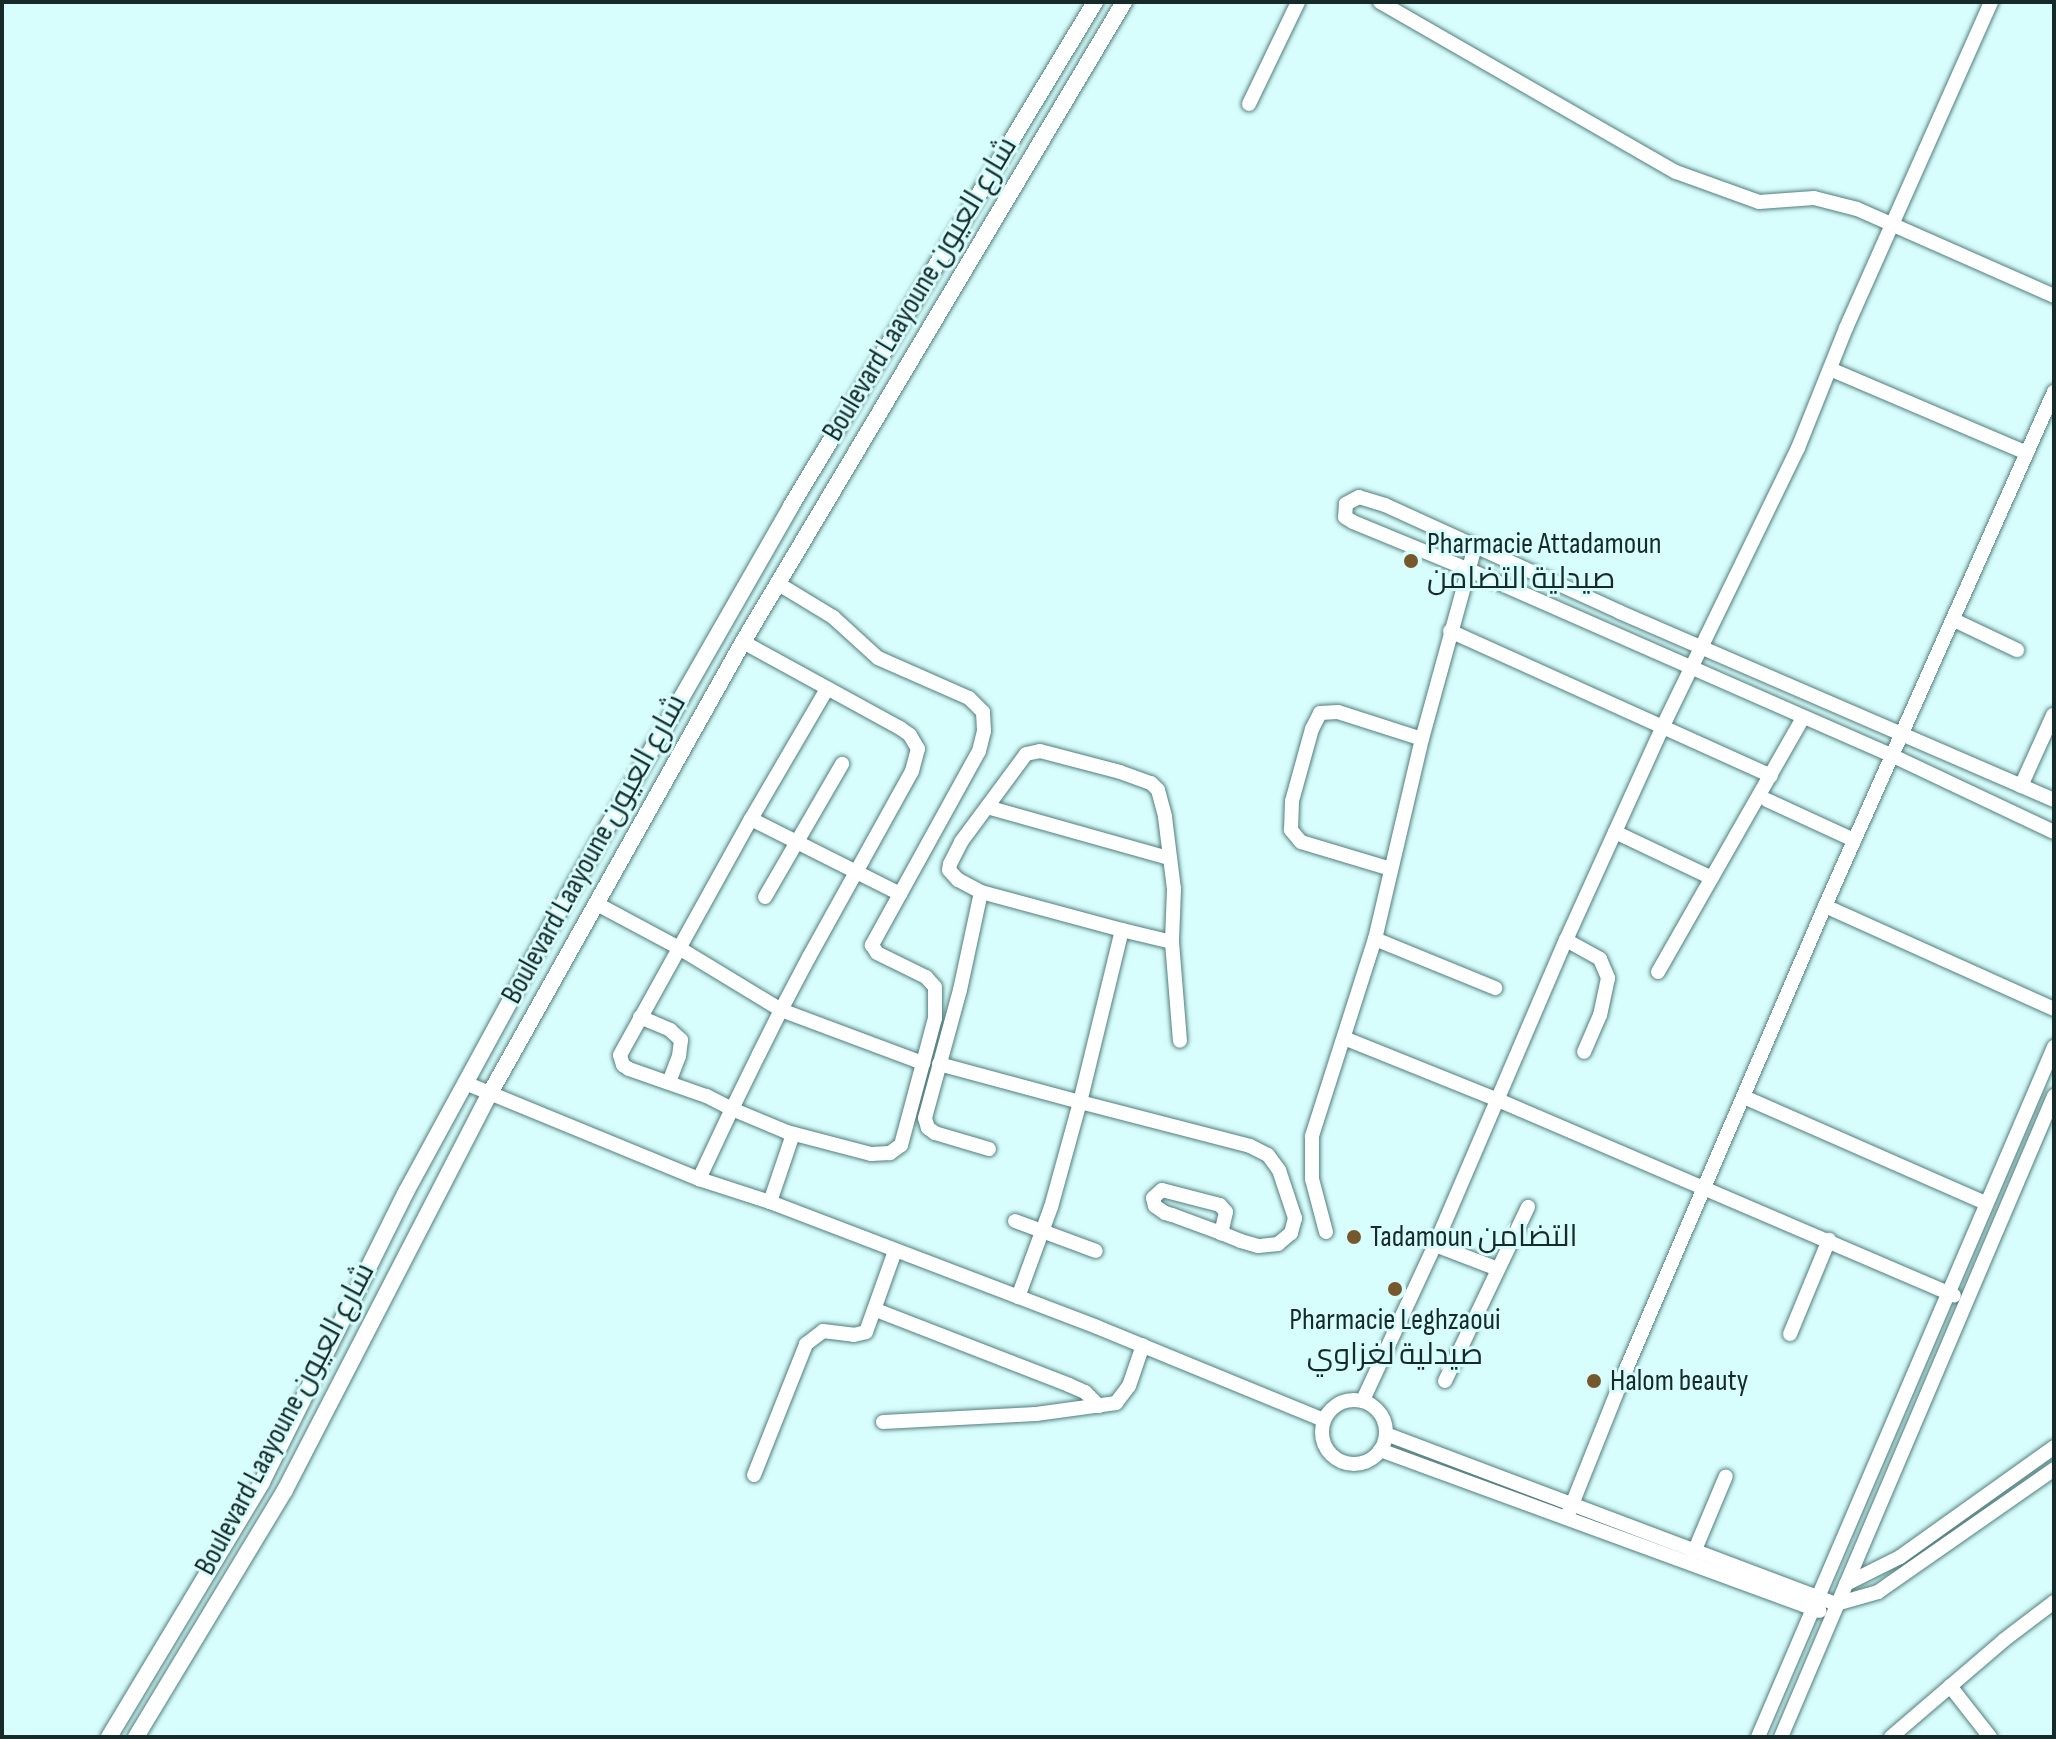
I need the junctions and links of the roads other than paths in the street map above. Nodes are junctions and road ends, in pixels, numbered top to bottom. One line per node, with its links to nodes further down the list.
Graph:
1 (1095, 2): 67 (street, Boulevard Laayoune شارع العيون)
2 (1124, 2): 14 (street, Boulevard Laayoune شارع العيون)
3 (1298, 2): 6 (street)
4 (1380, 2): 7 (street)
5 (1991, 2): 7 (street)
6 (1249, 104)
7 (1893, 227): 8 (street); 9 (street)
8 (2054, 296)
9 (1830, 369): 11 (street); 20 (street)
10 (2054, 392): 11 (street)
11 (2027, 453): 16 (street)
12 (1475, 546): 13 (street); 13 (street); 15 (street)
13 (1467, 569): 17 (street); 18 (street)
14 (777, 583): 19 (street, Boulevard Laayoune شارع العيون); 46 (street)
15 (1620, 612): 18 (street); 20 (street)
16 (1954, 620): 21 (street); 27 (street)
17 (1450, 631): 26 (street); 28 (street)
18 (1610, 633): 22 (street)
19 (743, 642): 23 (street); 48 (street, Boulevard Laayoune شارع العيون)
20 (1700, 646): 22 (street); 27 (street)
21 (2017, 650)
22 (1689, 669): 25 (street); 26 (street)
23 (827, 689): 36 (street); 43 (street)
24 (2053, 715): 32 (street)
25 (1803, 718): 29 (street); 31 (street)
26 (1662, 728): 31 (street); 37 (street)
27 (1900, 734): 29 (street); 32 (street)
28 (1422, 739): 42 (street); 42 (street)
29 (1891, 755): 38 (street); 39 (street)
30 (842, 764): 40 (street)
31 (1771, 776): 44 (street)
32 (2021, 786): 34 (street)
33 (1767, 800): 39 (street)
34 (2054, 800)
35 (987, 807): 41 (street); 41 (street); 45 (street)
36 (751, 819): 40 (street); 54 (street)
37 (1615, 832): 44 (street); 52 (street)
38 (2054, 832)
39 (1854, 840): 49 (street)
40 (796, 842): 43 (street); 47 (street)
41 (1168, 858): 53 (street)
42 (1391, 869): 51 (street)
43 (856, 870): 46 (street); 58 (street)
44 (1712, 878): 55 (street)
45 (981, 892): 50 (street); 65 (street)
46 (900, 894): 64 (street)
47 (765, 897)
48 (597, 904): 54 (street); 69 (street, Boulevard Laayoune شارع العيون)
49 (1825, 906): 57 (street); 70 (street)
50 (1122, 930): 53 (street); 72 (street)
51 (1375, 939): 56 (street); 60 (street)
52 (1566, 940): 63 (street); 71 (street)
53 (1172, 942): 61 (street)
54 (679, 948): 58 (street); 59 (street)
55 (1658, 972)
56 (1495, 988)
57 (2054, 1009)
58 (781, 1010): 64 (street); 74 (street)
59 (640, 1017): 66 (street); 66 (street)
60 (1344, 1038): 71 (street); 84 (street)
61 (1180, 1041)
62 (2054, 1047): 68 (street)
63 (1584, 1052)
64 (923, 1063): 75 (street)
65 (939, 1064): 72 (street); 76 (street)
66 (669, 1082): 74 (street)
67 (465, 1083): 69 (street); 115 (street, Boulevard Laayoune شارع العيون)
68 (2034, 1092): 73 (street); 80 (street)
69 (489, 1095): 77 (street); 116 (street, Boulevard Laayoune شارع العيون)
70 (1744, 1097): 78 (street); 80 (street)
71 (1498, 1100): 78 (street); 87 (street)
72 (1080, 1102): 83 (street); 85 (street)
73 (2052, 1104): 93 (street)
74 (732, 1109): 75 (street); 77 (street)
75 (793, 1134): 79 (street)
76 (989, 1149)
77 (699, 1179): 79 (street)
78 (1705, 1189): 86 (street); 108 (street)
79 (770, 1202): 88 (street)
80 (1986, 1203): 91 (street)
81 (1528, 1207): 90 (street)
82 (1015, 1221): 83 (street)
83 (1043, 1231): 89 (street); 92 (street)
84 (1326, 1232)
85 (1221, 1233): 85 (street)
86 (1829, 1240): 91 (street); 95 (street)
87 (1435, 1245): 90 (street); 98 (street)
88 (895, 1251): 92 (street); 94 (street)
89 (1096, 1251)
90 (1498, 1269): 97 (street)
91 (1948, 1292): 93 (street); 111 (street)
92 (1018, 1297): 96 (street)
93 (1966, 1300): 110 (street)
94 (876, 1310): 99 (street); 106 (street)
95 (1790, 1334)
96 (1143, 1345): 99 (street); 100 (street)
97 (1445, 1381)
98 (1363, 1400): 100 (street); 102 (street)
99 (1099, 1406): 101 (street)
100 (1324, 1420): 104 (street)
101 (883, 1422)
102 (1386, 1434): 104 (street); 108 (street)
103 (2054, 1447): 110 (street)
104 (1380, 1450): 108 (street)
105 (2054, 1469): 113 (street)
106 (754, 1475)
107 (1726, 1476): 109 (street)
108 (1568, 1511): 109 (street); 111 (street)
109 (1694, 1552): 111 (street)
110 (1846, 1584): 113 (street)
111 (1815, 1602): 113 (street); 117 (street)
112 (2054, 1602): 114 (street)
113 (1833, 1610): 118 (street)
114 (1950, 1686): 119 (street); 120 (street)
115 (109, 1737)
116 (136, 1737)
117 (1758, 1737)
118 (1781, 1737)
119 (1891, 1737)
120 (1990, 1737)

